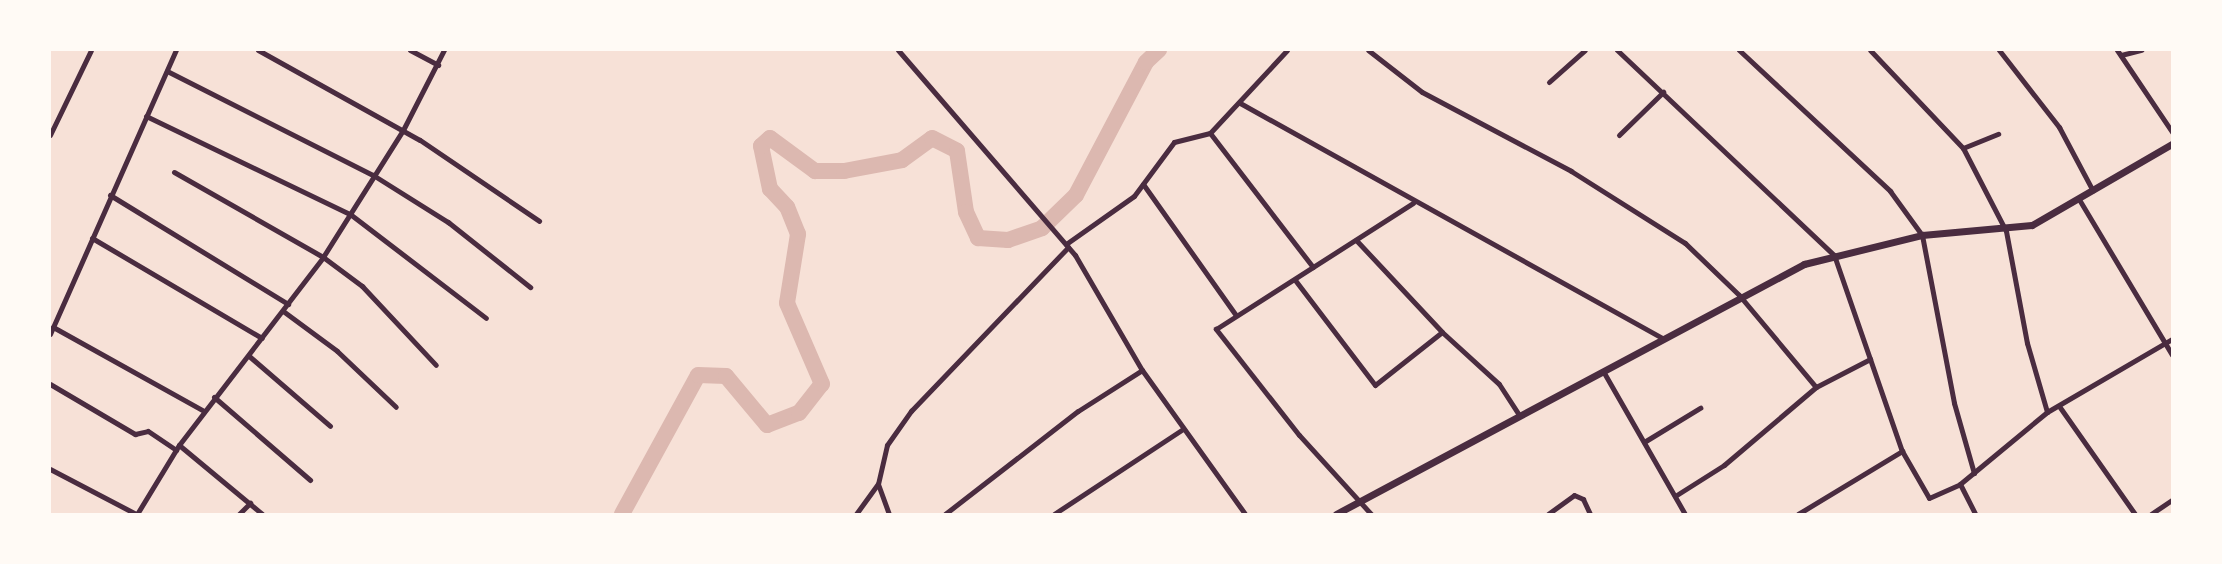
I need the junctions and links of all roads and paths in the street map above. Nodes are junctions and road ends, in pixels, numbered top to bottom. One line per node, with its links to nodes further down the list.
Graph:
1 (91, 50): 27 (street)
2 (177, 50): 18 (street)
3 (258, 50): 23 (street)
4 (410, 50): 17 (street)
5 (444, 50): 17 (street)
6 (898, 50): 44 (street)
7 (1287, 50): 21 (street)
8 (1368, 50): 50 (street)
9 (1585, 50): 19 (street)
10 (1617, 50): 20 (street)
11 (1739, 50): 41 (street)
12 (1870, 50): 30 (street)
13 (1999, 50): 34 (street)
14 (2117, 50): 16 (street)
15 (2141, 50): 16 (street)
16 (2121, 55): 24 (street)
17 (438, 65): 23 (street)
18 (167, 71): 22 (street); 32 (street)
19 (1548, 82)
20 (1663, 92): 28 (street); 45 (street)
21 (1240, 103): 25 (street); 37 (street)
22 (146, 116): 35 (street); 38 (street)
23 (403, 130): 32 (street); 39 (street)
24 (2172, 132)
25 (1210, 133): 33 (street); 47 (street)
26 (1998, 134): 30 (street)
27 (50, 135)
28 (1619, 135)
29 (2172, 144): 34 (street)
30 (1963, 148): 40 (street)
31 (174, 172): 46 (street)
32 (373, 175): 38 (street); 49 (street)
33 (1143, 184): 44 (street); 53 (street)
34 (2094, 193): 36 (street)
35 (110, 195): 42 (street); 51 (street)
36 (2080, 201): 40 (street); 61 (street)
37 (1413, 203): 43 (street); 59 (street)
38 (350, 214): 46 (street); 54 (street)
39 (539, 221)
40 (2006, 231): 41 (street); 75 (street)
41 (1922, 235): 45 (street); 83 (street)
42 (92, 238): 55 (street); 58 (street)
43 (1356, 240): 47 (street); 56 (street)
44 (1067, 246): 66 (street); 85 (street)
45 (1834, 255): 50 (street); 64 (street)
46 (323, 257): 51 (street); 65 (street)
47 (1314, 267): 48 (street)
48 (1295, 280): 53 (street); 56 (street)
49 (530, 287)
50 (1739, 295): 59 (street); 69 (street)
51 (288, 304): 52 (street)
52 (283, 311): 58 (street); 72 (street)
53 (1235, 314): 90 (street)
54 (486, 318)
55 (53, 327): 57 (street); 74 (street)
56 (1442, 333): 76 (street)
57 (50, 334)
58 (262, 338): 63 (street)
59 (1663, 338): 67 (street)
60 (2172, 339): 61 (street)
61 (2166, 343): 62 (street); 71 (street)
62 (2172, 355)
63 (249, 356): 70 (street); 77 (street)
64 (1869, 359): 69 (street); 81 (street)
65 (436, 365)
66 (1142, 370): 78 (street); 96 (street)
67 (1603, 370): 76 (street); 79 (street)
68 (50, 384): 80 (street)
69 (1816, 387): 87 (street)
70 (214, 397): 74 (street); 84 (street)
71 (2059, 406): 75 (street); 106 (street)
72 (396, 407)
73 (1700, 408): 79 (street)
74 (204, 411): 80 (street)
75 (2047, 412): 83 (street)
76 (1521, 416): 90 (street)
77 (330, 426)
78 (1183, 429): 97 (street); 98 (street)
79 (1644, 442): 87 (street)
80 (178, 447): 89 (street); 91 (street)
81 (1902, 451): 86 (street); 104 (street)
82 (50, 469): 91 (street)
83 (1974, 473): 86 (street)
84 (310, 480)
85 (878, 484): 94 (street); 95 (street)
86 (1960, 484): 105 (street)
87 (1675, 496): 103 (street)
88 (2172, 500): 107 (street)
89 (250, 503): 92 (street); 93 (street)
90 (1359, 504): 99 (street); 100 (street)
91 (136, 514)
92 (239, 514)
93 (262, 514)
94 (856, 514)
95 (889, 514)
96 (945, 514)
97 (1054, 514)
98 (1245, 514)
99 (1336, 514)
100 (1371, 514)
101 (1548, 514): 102 (street)
102 (1590, 514)
103 (1685, 514)
104 (1798, 514)
105 (1976, 514)
106 (2135, 514)
107 (2151, 514)

